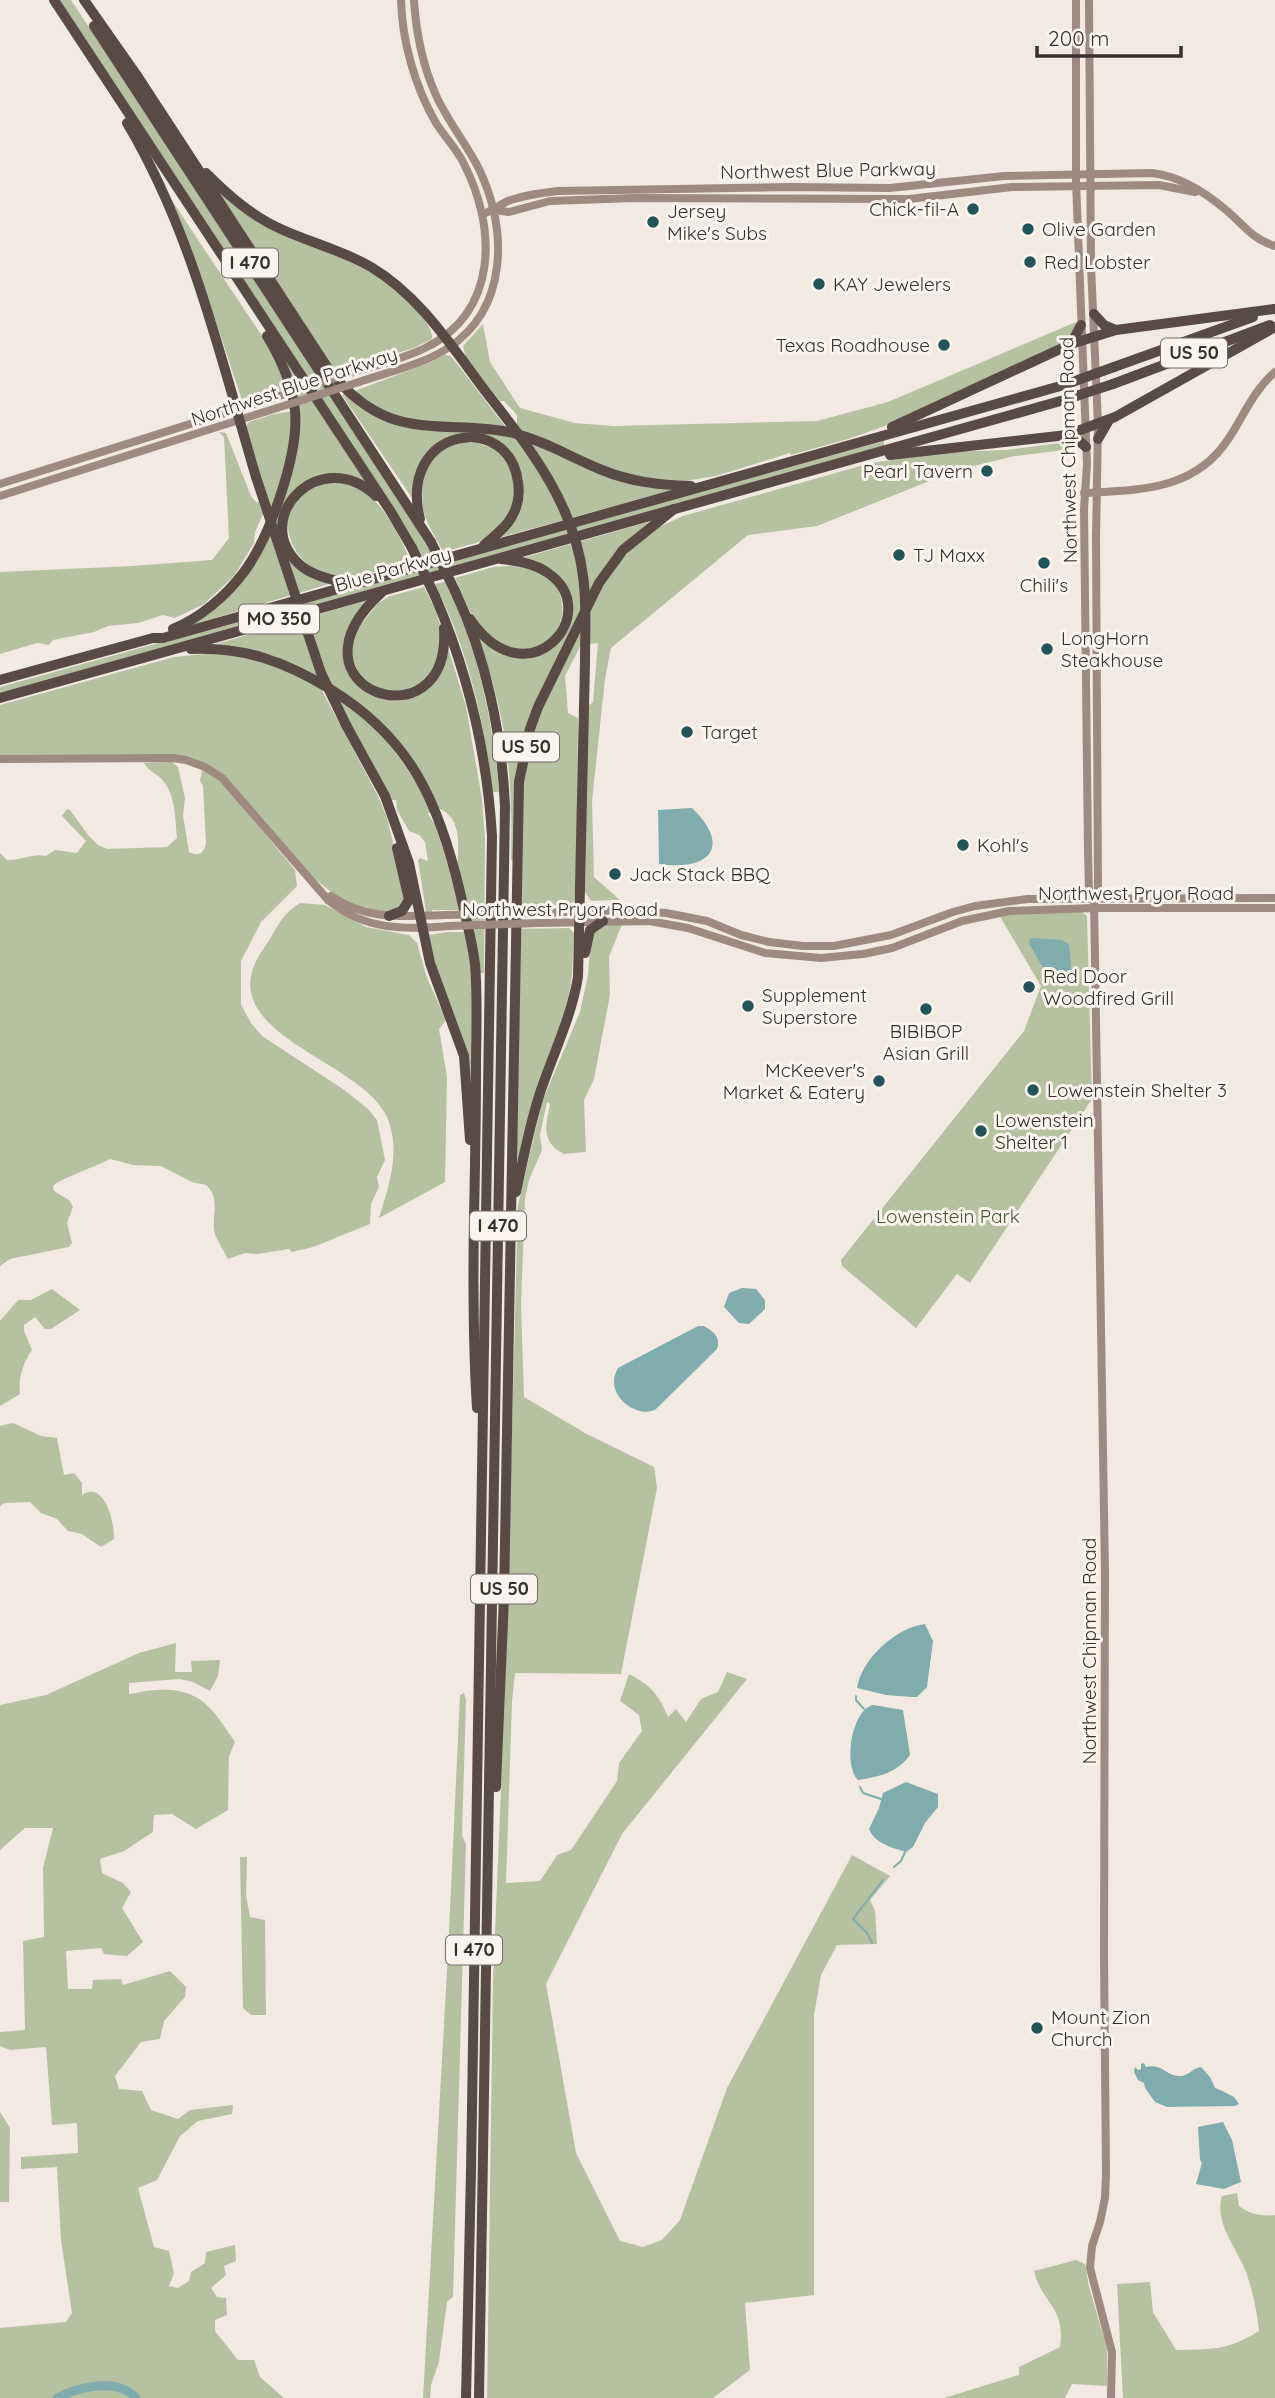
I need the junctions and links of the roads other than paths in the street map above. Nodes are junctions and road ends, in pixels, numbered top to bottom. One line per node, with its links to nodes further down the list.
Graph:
1 (54, 0): 8 (highway, I 470)
2 (78, 0): 44 (highway, I 470)
3 (84, 0): 10 (highway)
4 (401, 0): 17 (main road)
5 (414, 0): 16 (main road)
6 (1076, 0): 11 (main road, Northwest Chipman Road)
7 (1089, 0): 12 (main road, Northwest Chipman Road)
8 (62, 12): 9 (highway); 43 (highway, I 470)
9 (131, 129): 28 (highway); 53 (highway)
10 (186, 150): 25 (highway); 38 (highway)
11 (1076, 174): 12 (main road, Northwest Blue Parkway); 13 (main road, Northwest Chipman Road); 16 (main road, Northwest Blue Parkway)
12 (1091, 174): 14 (main road, Northwest Chipman Road); 15 (main road, Northwest Blue Parkway)
13 (1076, 187): 14 (main road, Northwest Blue Parkway); 16 (main road, Northwest Blue Parkway); 21 (main road, Northwest Chipman Road)
14 (1091, 187): 15 (main road, Northwest Blue Parkway); 20 (main road, Northwest Chipman Road)
15 (1204, 194): 18 (main road, Northwest Blue Parkway)
16 (494, 210): 17 (main road, Northwest Blue Parkway); 25 (main road, Northwest Blue Parkway)
17 (483, 214): 25 (main road, Northwest Blue Parkway)
18 (1275, 246)
19 (1274, 309): 23 (highway); 33 (highway, US 50, bridge)
20 (1094, 314): 23 (highway); 24 (main road, Northwest Chipman Road)
21 (1081, 325): 26 (highway)
22 (1275, 325): 29 (highway); 36 (highway, US 50, bridge)
23 (1116, 330): 24 (highway)
24 (1095, 336): 26 (highway); 30 (main road, Northwest Chipman Road)
25 (447, 341): 28 (main road, Northwest Blue Parkway, bridge); 28 (main road, Northwest Blue Parkway, bridge); 68 (highway, bridge)
26 (1077, 342): 31 (main road, Northwest Chipman Road); 33 (highway)
27 (1275, 372): 39 (main road)
28 (237, 415): 37 (main road, Northwest Blue Parkway); 41 (main road, Northwest Blue Parkway); 60 (highway, bridge)
29 (1110, 419): 30 (highway); 34 (highway)
30 (1098, 424): 31 (highway); 34 (main road, Northwest Chipman Road)
31 (1085, 429): 32 (highway); 35 (main road, Northwest Chipman Road)
32 (1067, 435): 35 (highway); 36 (highway)
33 (871, 438): 38 (highway, US 50)
34 (1098, 439): 39 (main road, Northwest Chipman Road)
35 (1086, 447): 40 (main road, Northwest Chipman Road)
36 (849, 461): 42 (highway, US 50)
37 (0, 484)
38 (701, 487): 45 (highway, US 50)
39 (1096, 492): 40 (main road); 50 (main road, Northwest Chipman Road)
40 (1084, 493): 47 (main road, Northwest Chipman Road)
41 (0, 496)
42 (674, 509): 46 (highway, Blue Parkway / MO 350); 72 (highway, US 50)
43 (391, 512): 48 (highway); 52 (highway, I 470, bridge)
44 (422, 527): 45 (highway); 51 (highway, I 470, bridge)
45 (482, 547): 48 (highway, US 50)
46 (498, 558): 49 (highway, Blue Parkway / MO 350); 51 (highway)
47 (1086, 574): 50 (main road); 58 (main road, Northwest Chipman Road)
48 (348, 584): 53 (highway, Blue Parkway / MO 350)
49 (384, 590): 52 (highway); 54 (highway, Blue Parkway / MO 350)
50 (1096, 592): 59 (main road, Northwest Chipman Road)
51 (461, 605): 75 (highway, I 470)
52 (442, 612): 74 (highway, I 470)
53 (153, 638): 55 (highway, Blue Parkway / MO 350)
54 (174, 649): 56 (highway, Blue Parkway / MO 350); 73 (highway)
55 (0, 680)
56 (0, 698)
57 (0, 759): 61 (main road, Northwest Pryor Road)
58 (1087, 780): 59 (main road); 62 (main road, Northwest Chipman Road)
59 (1097, 799): 62 (main road, Northwest Chipman Road)
60 (389, 808): 66 (highway); 67 (highway)
61 (312, 881): 66 (main road, Northwest Pryor Road); 70 (main road, Northwest Pryor Road)
62 (1094, 898): 63 (main road, Northwest Pryor Road); 65 (main road, Northwest Chipman Road); 68 (main road, Northwest Pryor Road)
63 (1275, 898)
64 (1274, 907): 65 (main road, Northwest Pryor Road)
65 (1095, 908): 69 (main road, Northwest Pryor Road); 78 (main road, Northwest Chipman Road)
66 (389, 916): 67 (main road, Northwest Pryor Road)
67 (420, 916): 68 (main road, Northwest Pryor Road, bridge); 70 (highway)
68 (580, 917): 69 (main road, Northwest Pryor Road); 70 (main road, Northwest Pryor Road, bridge); 71 (highway)
69 (603, 921): 71 (highway)
70 (422, 929): 73 (highway)
71 (558, 1049): 72 (highway)
72 (511, 1215): 75 (highway, US 50)
73 (474, 1216): 74 (highway)
74 (482, 1502): 76 (highway, I 470)
75 (488, 1853): 77 (highway, I 470)
76 (466, 2398)
77 (479, 2398)
78 (1111, 2398)

